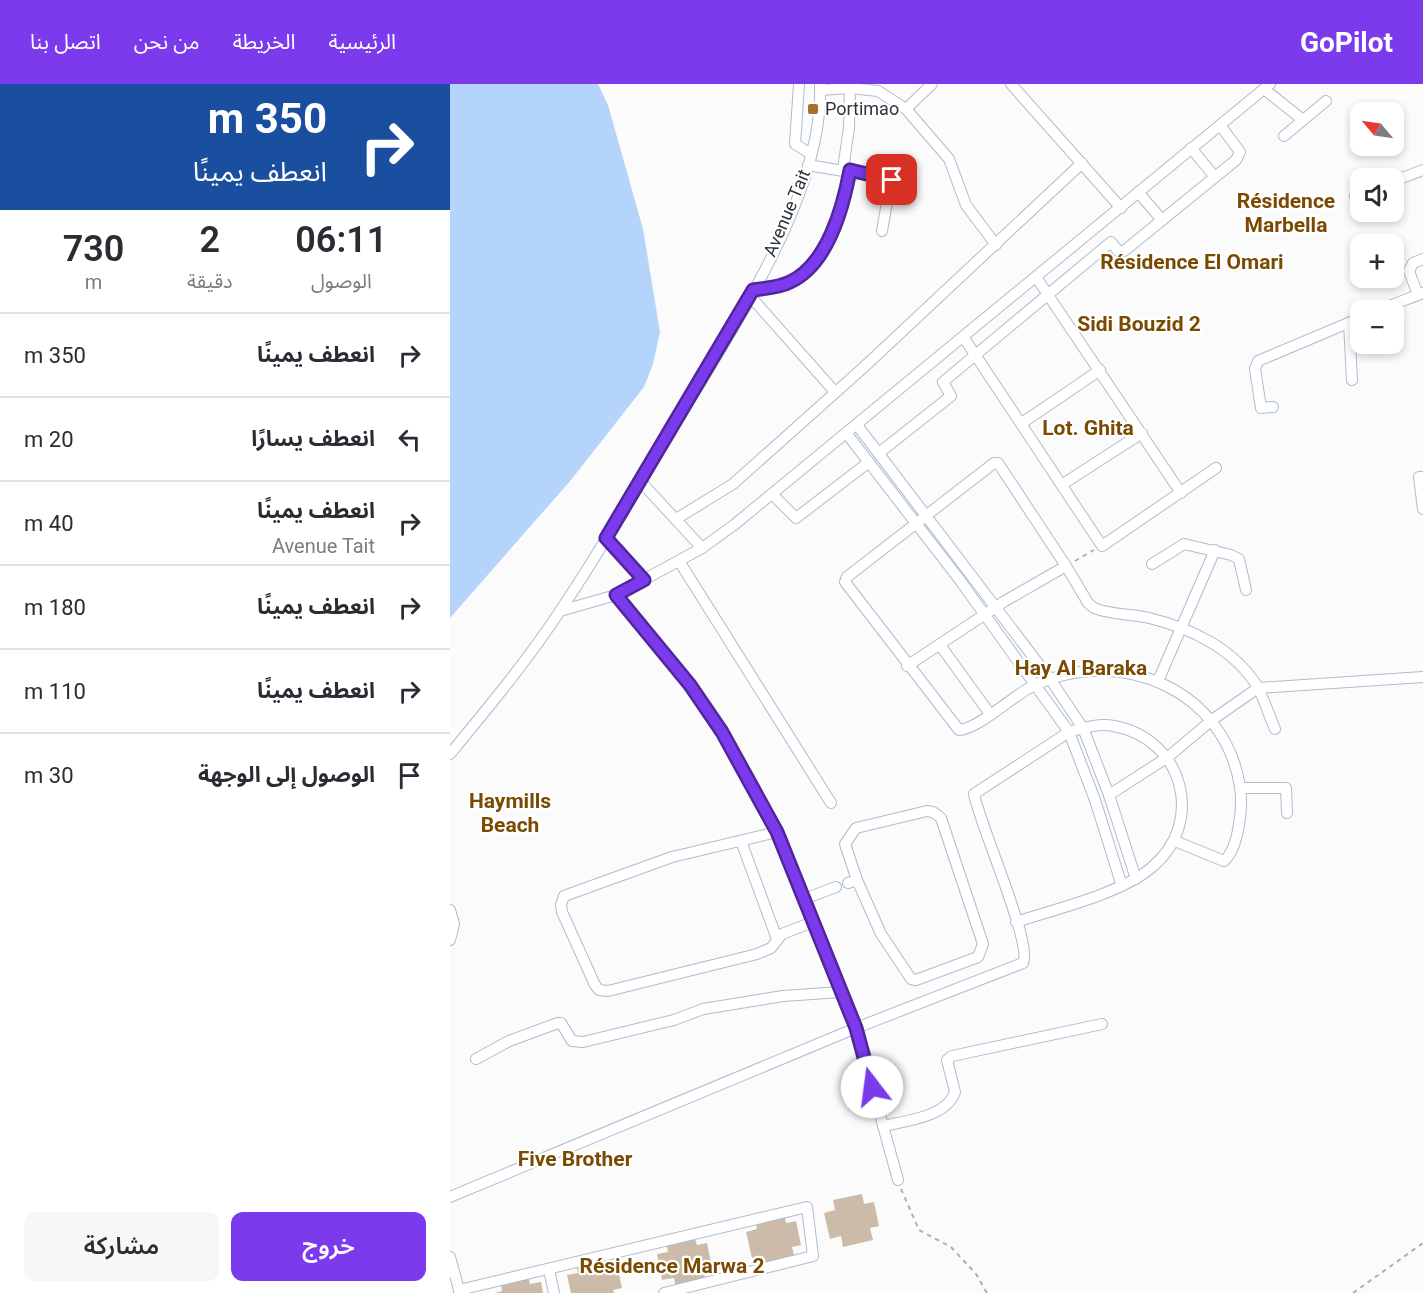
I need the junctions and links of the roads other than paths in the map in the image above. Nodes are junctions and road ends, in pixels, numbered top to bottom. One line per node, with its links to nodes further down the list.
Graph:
1 (799, 84): 13 (street)
2 (932, 84): 8 (street)
3 (1011, 84): 14 (street)
4 (851, 86): 6 (street); 8 (street); 15 (street)
5 (1267, 86): 9 (street); 10 (street)
6 (820, 87): 13 (street, Avenue Tait)
7 (1326, 101): 9 (street)
8 (906, 109): 25 (street)
9 (1303, 120): 11 (street)
10 (1220, 125): 12 (street); 17 (street)
11 (1284, 136)
12 (1191, 148): 17 (street); 19 (street)
13 (810, 159): 15 (street); 28 (street, Avenue Tait)
14 (1082, 163): 20 (street); 25 (street)
15 (846, 170): 23 (street); 28 (street)
16 (1423, 170): 18 (street)
17 (1215, 177): 21 (street)
18 (1404, 177)
19 (1138, 192): 20 (street); 21 (street)
20 (1121, 208): 22 (street)
21 (1162, 220): 24 (street)
22 (1098, 226): 24 (street); 27 (street)
23 (882, 231)
24 (1111, 242): 29 (street)
25 (996, 245): 39 (street)
26 (1423, 259): 30 (street)
27 (1036, 278): 29 (street); 33 (street)
28 (751, 293): 39 (street); 49 (street, Avenue Tait)
29 (1048, 294): 34 (street); 36 (street)
30 (1420, 294): 31 (street)
31 (1404, 300)
32 (1349, 323): 37 (street); 40 (street)
33 (964, 339): 34 (street); 35 (street)
34 (976, 354): 38 (street); 41 (street)
35 (930, 365): 38 (street); 42 (street)
36 (1100, 370): 41 (street); 43 (street)
37 (1352, 380)
38 (943, 382): 45 (street)
39 (835, 393): 55 (street)
40 (1273, 407)
41 (1022, 423): 50 (street)
42 (857, 425): 44 (street); 45 (street)
43 (1142, 433): 50 (street); 51 (street)
44 (847, 434): 46 (street); 52 (street)
45 (879, 453): 54 (street)
46 (869, 462): 52 (street); 56 (street)
47 (1216, 468): 51 (street)
48 (1423, 477): 53 (street)
49 (641, 482): 55 (street); 57 (street, Avenue Tait)
50 (1063, 484): 51 (street)
51 (1181, 493)
52 (774, 496): 58 (street)
53 (1423, 509)
54 (926, 516): 56 (street); 62 (street); 67 (street)
55 (676, 519): 58 (street)
56 (916, 523): 67 (street); 70 (street)
57 (606, 538): 63 (street); 66 (street, Avenue Tait)
58 (702, 548): 60 (street)
59 (1215, 550): 61 (street); 64 (street); 68 (street)
60 (679, 561): 63 (street); 85 (street)
61 (1152, 564)
62 (1066, 566): 67 (street); 68 (street)
63 (644, 580): 65 (street)
64 (1246, 590)
65 (616, 595): 66 (street); 87 (street)
66 (560, 611): 81 (street, Avenue Tait)
67 (990, 611): 69 (street); 72 (street); 74 (street)
68 (1183, 628): 73 (street); 75 (street)
69 (939, 645): 70 (street); 76 (street)
70 (907, 666): 76 (street)
71 (1423, 677): 75 (street)
72 (1050, 679): 73 (street); 74 (street); 78 (street)
73 (1158, 681): 77 (street)
74 (1035, 684): 76 (street); 80 (street)
75 (1258, 688): 77 (street); 79 (street)
76 (990, 714)
77 (1212, 720): 82 (street); 83 (street)
78 (1083, 728): 80 (street); 82 (street); 84 (street)
79 (1275, 729)
80 (1069, 732): 92 (street); 97 (street)
81 (450, 754)
82 (1168, 757): 84 (street); 88 (street)
83 (1241, 788): 86 (street); 88 (street)
84 (1109, 795): 90 (street)
85 (831, 803)
86 (1287, 813)
87 (777, 832): 89 (street); 94 (street)
88 (1175, 840): 90 (street)
89 (741, 841): 98 (street); 98 (street)
90 (1136, 879): 92 (street)
91 (852, 881): 91 (street)
92 (1122, 886): 97 (street)
93 (836, 887): 94 (street)
94 (804, 899): 96 (street)
95 (450, 910): 99 (street)
96 (813, 922): 98 (street); 100 (street)
97 (1016, 922): 102 (street)
98 (777, 939)
99 (450, 940)
100 (841, 992): 102 (street); 103 (street)
101 (1102, 1024): 104 (street)
102 (856, 1028): 104 (street); 106 (street)
103 (476, 1059)
104 (883, 1126): 105 (street)
105 (898, 1180)
106 (450, 1197)
107 (450, 1257): 109 (street)
108 (549, 1269): 109 (street); 110 (street); 111 (street)
109 (460, 1291)
110 (554, 1293)
111 (664, 1293)

